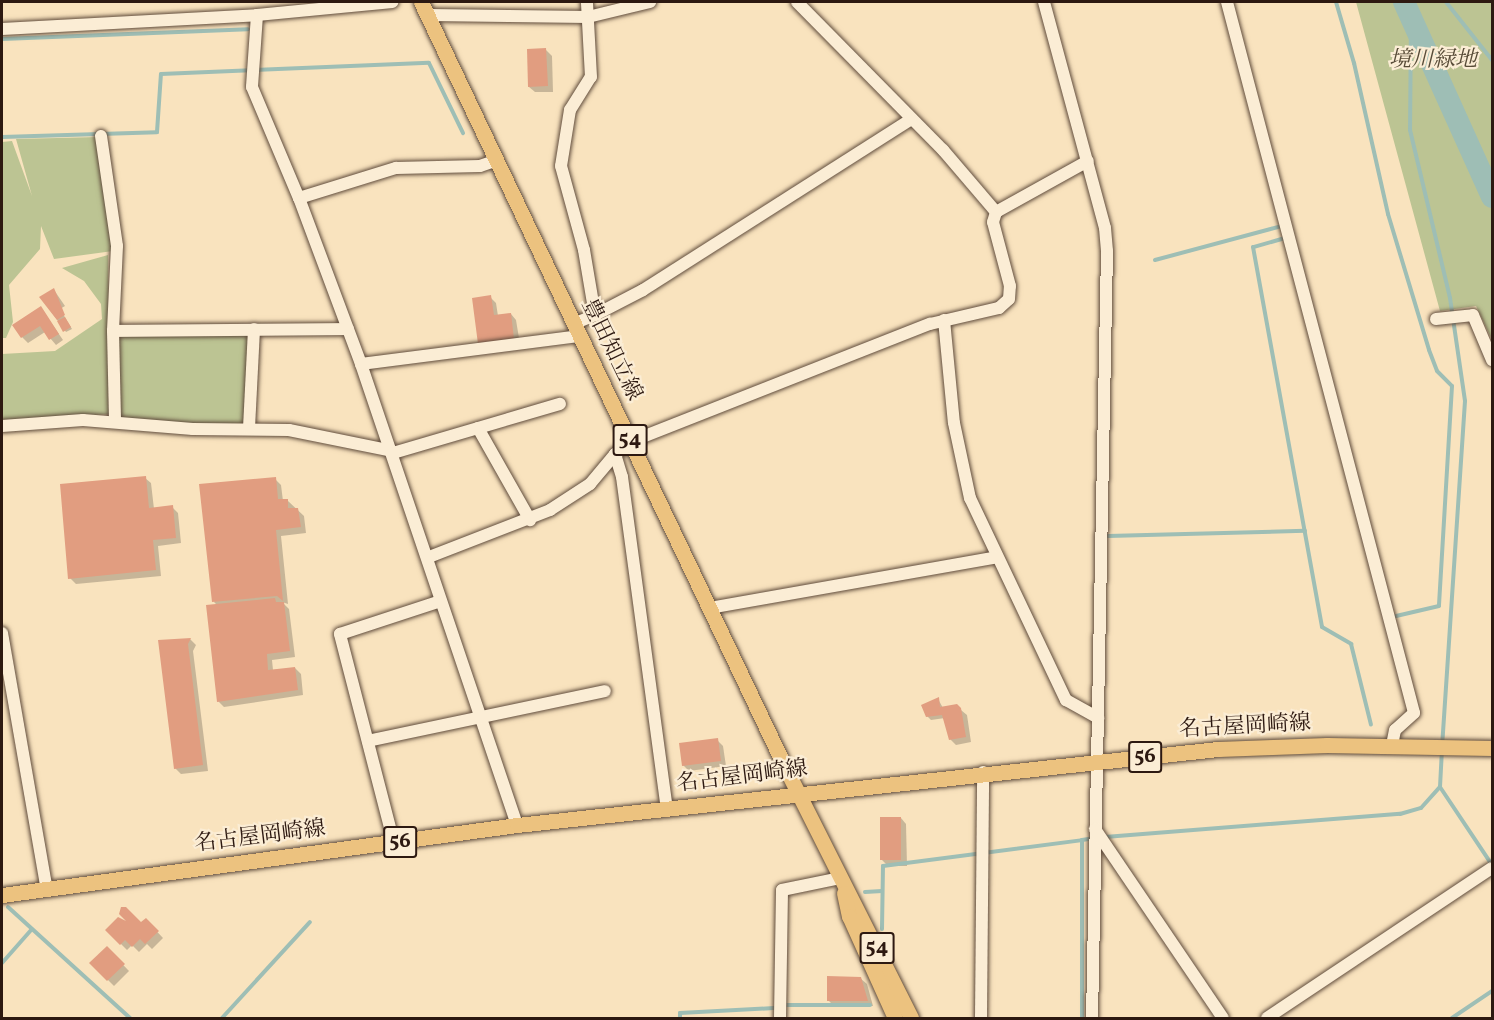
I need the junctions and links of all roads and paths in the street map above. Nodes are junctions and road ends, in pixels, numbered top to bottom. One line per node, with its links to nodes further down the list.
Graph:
1 (392, 2): 8 (street)
2 (421, 2): 9 (main road, 豊田知立線 / 54)
3 (587, 2): 10 (street)
4 (650, 2): 10 (street)
5 (797, 2): 12 (street)
6 (1044, 2): 15 (street)
7 (1227, 2): 45 (street)
8 (257, 15): 11 (street); 16 (street)
9 (429, 15): 10 (street); 14 (main road, 豊田知立線 / 54)
10 (588, 17): 18 (street)
11 (2, 29)
12 (910, 120): 17 (street); 18 (street)
13 (102, 136): 24 (street)
14 (497, 160): 16 (street); 23 (main road, 豊田知立線 / 54)
15 (1088, 161): 17 (street); 43 (street)
16 (299, 198): 22 (street)
17 (996, 212): 20 (street)
18 (595, 315): 23 (street)
19 (1438, 319): 25 (street)
20 (944, 320): 32 (street); 37 (street)
21 (254, 329): 22 (street); 24 (street); 30 (street)
22 (348, 329): 26 (street)
23 (576, 330): 26 (street); 32 (main road, 豊田知立線 / 54)
24 (113, 331): 28 (street)
25 (1492, 360)
26 (361, 364): 33 (street)
27 (560, 404): 31 (street)
28 (115, 422): 29 (street); 30 (street)
29 (2, 426)
30 (249, 428): 33 (street)
31 (478, 428): 33 (street); 35 (street)
32 (631, 443): 34 (street); 39 (main road, 豊田知立線 / 54)
33 (393, 452): 36 (street)
34 (615, 454): 35 (street); 50 (street)
35 (530, 520): 36 (street)
36 (429, 557): 38 (street)
37 (997, 557): 39 (street); 43 (street)
38 (441, 601): 42 (street); 44 (street)
39 (709, 608): 49 (main road, 豊田知立線 / 54)
40 (2, 633): 56 (street)
41 (604, 691): 42 (street)
42 (481, 717): 44 (street); 51 (street)
43 (1098, 718): 47 (street)
44 (368, 741): 53 (street)
45 (1392, 746): 46 (main road, 名古屋岡崎線 / 56); 47 (main road, 名古屋岡崎線 / 56)
46 (1492, 748)
47 (1096, 762): 48 (main road, 名古屋岡崎線 / 56); 52 (street)
48 (983, 772): 49 (main road, 名古屋岡崎線 / 56); 61 (street)
49 (800, 793): 50 (main road, 名古屋岡崎線 / 56); 55 (main road, 豊田知立線 / 54)
50 (667, 810): 51 (main road, 名古屋岡崎線 / 56)
51 (518, 825): 53 (main road, 名古屋岡崎線 / 56)
52 (1094, 828): 62 (street); 63 (street)
53 (394, 843): 56 (main road, 名古屋岡崎線 / 56)
54 (1492, 868): 64 (street)
55 (840, 878): 58 (street); 59 (main road, 豊田知立線 / 54); 60 (main road, 豊田知立線 / 54)
56 (46, 886): 57 (main road, 名古屋岡崎線 / 56)
57 (2, 895)
58 (780, 1018)
59 (895, 1018)
60 (911, 1018)
61 (981, 1018)
62 (1092, 1018)
63 (1223, 1018)
64 (1267, 1018)

